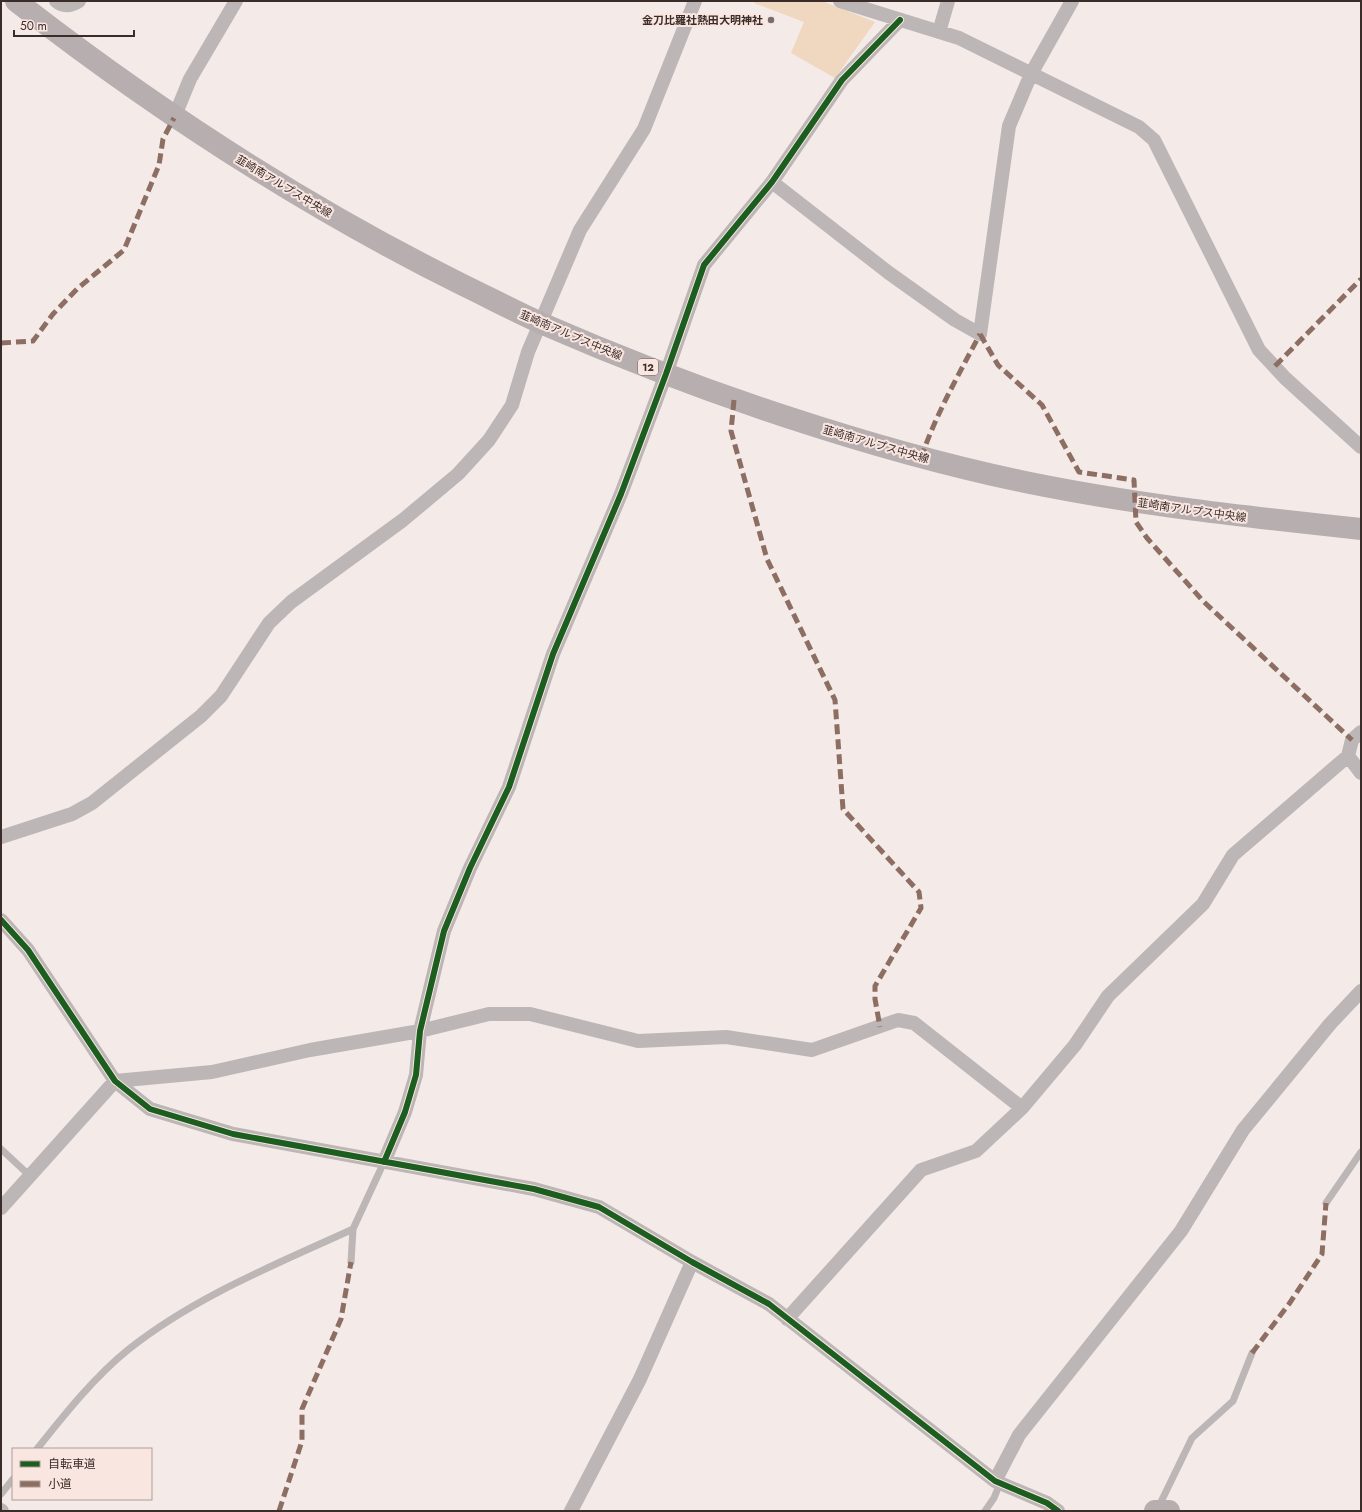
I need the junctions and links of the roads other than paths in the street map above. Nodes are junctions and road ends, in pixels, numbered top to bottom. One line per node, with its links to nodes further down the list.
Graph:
1 (16, 1): 12 (main road, 韮崎南アルプス中央線 / 12)
2 (56, 1): 3 (street)
3 (79, 1)
4 (236, 1): 12 (street)
5 (695, 1): 14 (street)
6 (840, 1): 9 (street)
7 (948, 1): 10 (street)
8 (1072, 1): 11 (street)
9 (900, 20): 10 (street); 13 (street)
10 (939, 32): 11 (street)
11 (1031, 74): 13 (street); 16 (street)
12 (174, 118): 14 (main road, 韮崎南アルプス中央線 / 12)
13 (772, 182): 15 (street)
14 (540, 323): 15 (main road, 韮崎南アルプス中央線 / 12); 21 (street)
15 (666, 374): 17 (main road, 韮崎南アルプス中央線 / 12); 24 (street)
16 (1361, 447)
17 (1361, 529)
18 (1361, 732): 19 (street)
19 (1348, 756): 20 (street); 26 (street)
20 (1361, 773)
21 (1, 837)
22 (1, 920): 25 (street)
23 (1361, 991): 40 (street)
24 (420, 1031): 25 (street); 26 (street); 29 (street)
25 (115, 1081): 29 (street); 30 (street)
26 (1022, 1108): 36 (street)
27 (1, 1149): 30 (lane)
28 (1361, 1152): 31 (lane)
29 (384, 1162): 33 (lane); 35 (street)
30 (30, 1176): 32 (street)
31 (1326, 1203)
32 (1, 1208)
33 (353, 1229): 34 (lane); 38 (lane)
34 (351, 1262)
35 (692, 1262): 36 (street); 42 (street)
36 (788, 1319): 40 (street)
37 (1252, 1353): 45 (lane)
38 (38, 1448)
39 (12, 1480): 41 (lane)
40 (997, 1482): 43 (lane); 44 (street)
41 (1, 1494)
42 (571, 1511)
43 (985, 1511)
44 (1058, 1511)
45 (1160, 1511)

